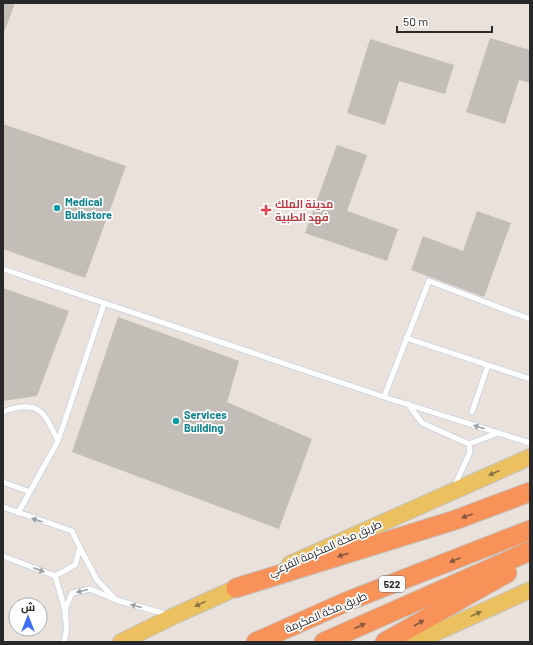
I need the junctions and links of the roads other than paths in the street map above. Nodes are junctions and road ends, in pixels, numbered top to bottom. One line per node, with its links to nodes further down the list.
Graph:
1 (3, 269): 2 (lane)
2 (104, 304): 7 (lane); 12 (lane)
3 (530, 319): 4 (lane)
4 (406, 338): 5 (lane); 7 (lane)
5 (488, 365): 6 (lane); 10 (lane)
6 (530, 379)
7 (384, 397): 8 (lane)
8 (408, 404): 11 (lane, one-way to 8); 14 (lane)
9 (3, 412): 12 (lane)
10 (472, 412)
11 (498, 433): 13 (lane); 14 (lane)
12 (58, 441): 17 (lane)
13 (530, 443)
14 (469, 444): 18 (lane)
15 (530, 457): 18 (main road, طريق مكة المكرمة الفرعي, one-way to 18)
16 (3, 482): 17 (lane)
17 (30, 492): 21 (lane)
18 (452, 492): 28 (main road, طريق مكة المكرمة الفرعي)
19 (530, 492): 28 (highway, one-way to 28)
20 (3, 508): 21 (lane)
21 (18, 513): 23 (lane, one-way to 21)
22 (530, 530): 35 (highway, طريق مكة المكرمة / 522, one-way to 35)
23 (80, 548): 27 (lane); 30 (lane)
24 (530, 551): 36 (highway, 522, one-way to 24)
25 (3, 556): 27 (lane, one-way to 27)
26 (530, 560): 37 (highway, one-way to 26)
27 (55, 576): 32 (lane)
28 (236, 588): 31 (main road, طريق مكة المكرمة الفرعي, one-way to 31)
29 (530, 590): 38 (main road, one-way to 29)
30 (116, 600): 31 (lane, one-way to 30); 32 (lane, one-way to 32)
31 (174, 616): 34 (main road, طريق مكة المكرمة الفرعي)
32 (65, 619): 33 (lane)
33 (64, 642)
34 (121, 642)
35 (256, 642)
36 (324, 642)
37 (385, 642)
38 (415, 642)

